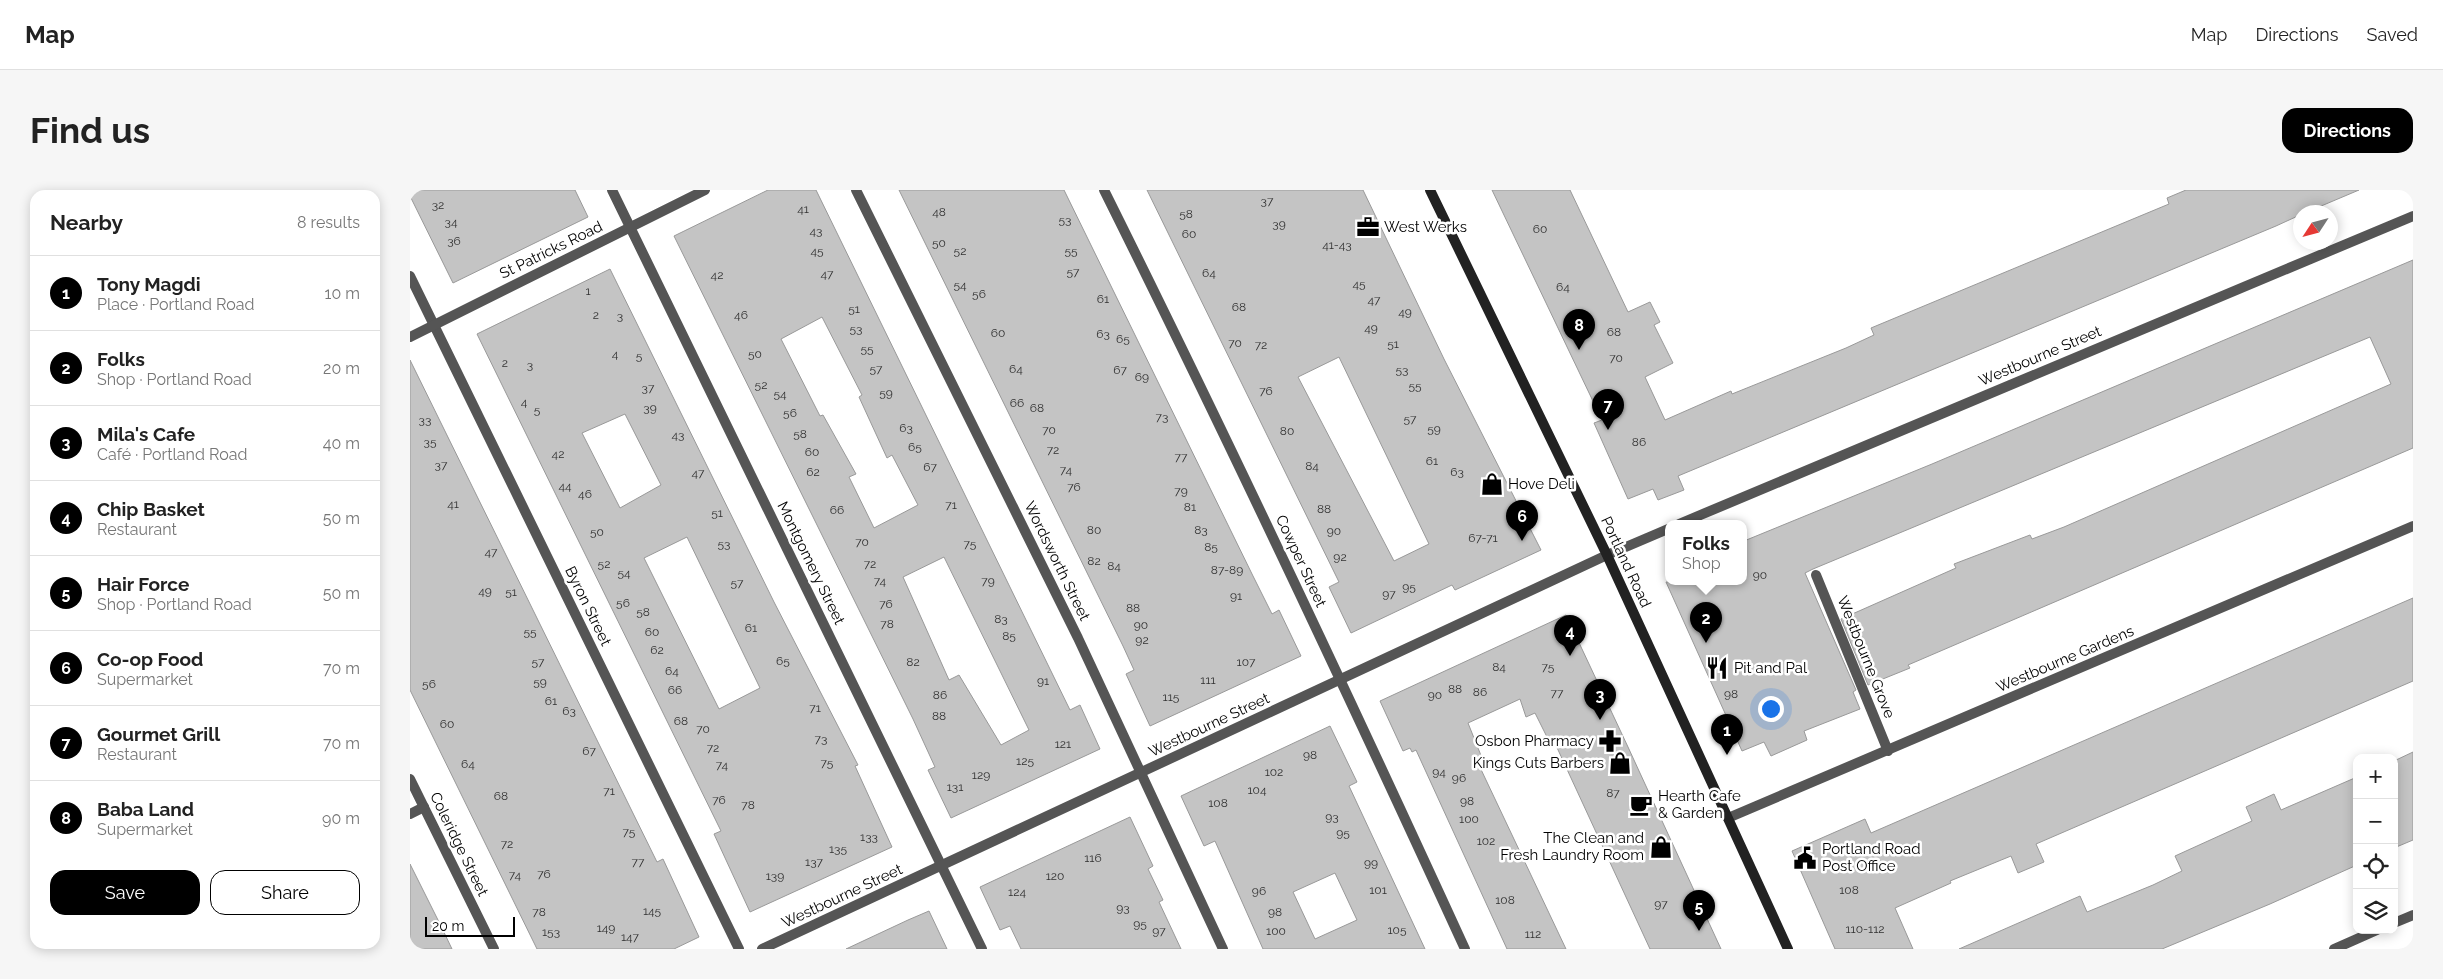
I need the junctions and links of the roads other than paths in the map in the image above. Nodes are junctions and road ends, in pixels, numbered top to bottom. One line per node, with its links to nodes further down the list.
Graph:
1 (612, 190): 7 (street, Montgomery Street)
2 (705, 190): 7 (street, St Patricks Road)
3 (856, 190): 18 (street, Wordsworth Street)
4 (1104, 190): 16 (street, Cowper Street)
5 (1430, 190): 14 (street, Portland Road)
6 (2413, 216): 11 (street, Westbourne Street)
7 (630, 227): 9 (street, St Patricks Road); 23 (street, Montgomery Street)
8 (410, 276): 9 (street, Byron Street)
9 (434, 325): 10 (street, St Patricks Road); 28 (street, Byron Street)
10 (410, 337)
11 (1689, 520)
12 (2413, 526): 17 (street, Westbourne Gardens)
13 (1665, 530): 14 (street, Westbourne Street)
14 (1607, 555): 16 (street, Westbourne Street); 22 (street, Portland Road)
15 (1816, 575): 17 (street, Westbourne Grove)
16 (1341, 679): 18 (street, Westbourne Street); 32 (street, Cowper Street)
17 (1888, 750): 22 (street, Westbourne Gardens)
18 (1141, 774): 23 (street, Westbourne Street); 31 (street, Wordsworth Street)
19 (410, 779): 20 (street, Coleridge Street)
20 (424, 807): 21 (street); 27 (street, Coleridge Street)
21 (410, 814)
22 (1728, 818): 33 (street, Portland Road)
23 (943, 865): 29 (street, Westbourne Street); 30 (street, Montgomery Street)
24 (2413, 914): 25 (street)
25 (2398, 921)
26 (2368, 934): 34 (street)
27 (494, 949)
28 (739, 949)
29 (762, 949)
30 (982, 949)
31 (1223, 949)
32 (1464, 949)
33 (1788, 949)
34 (2334, 949)

